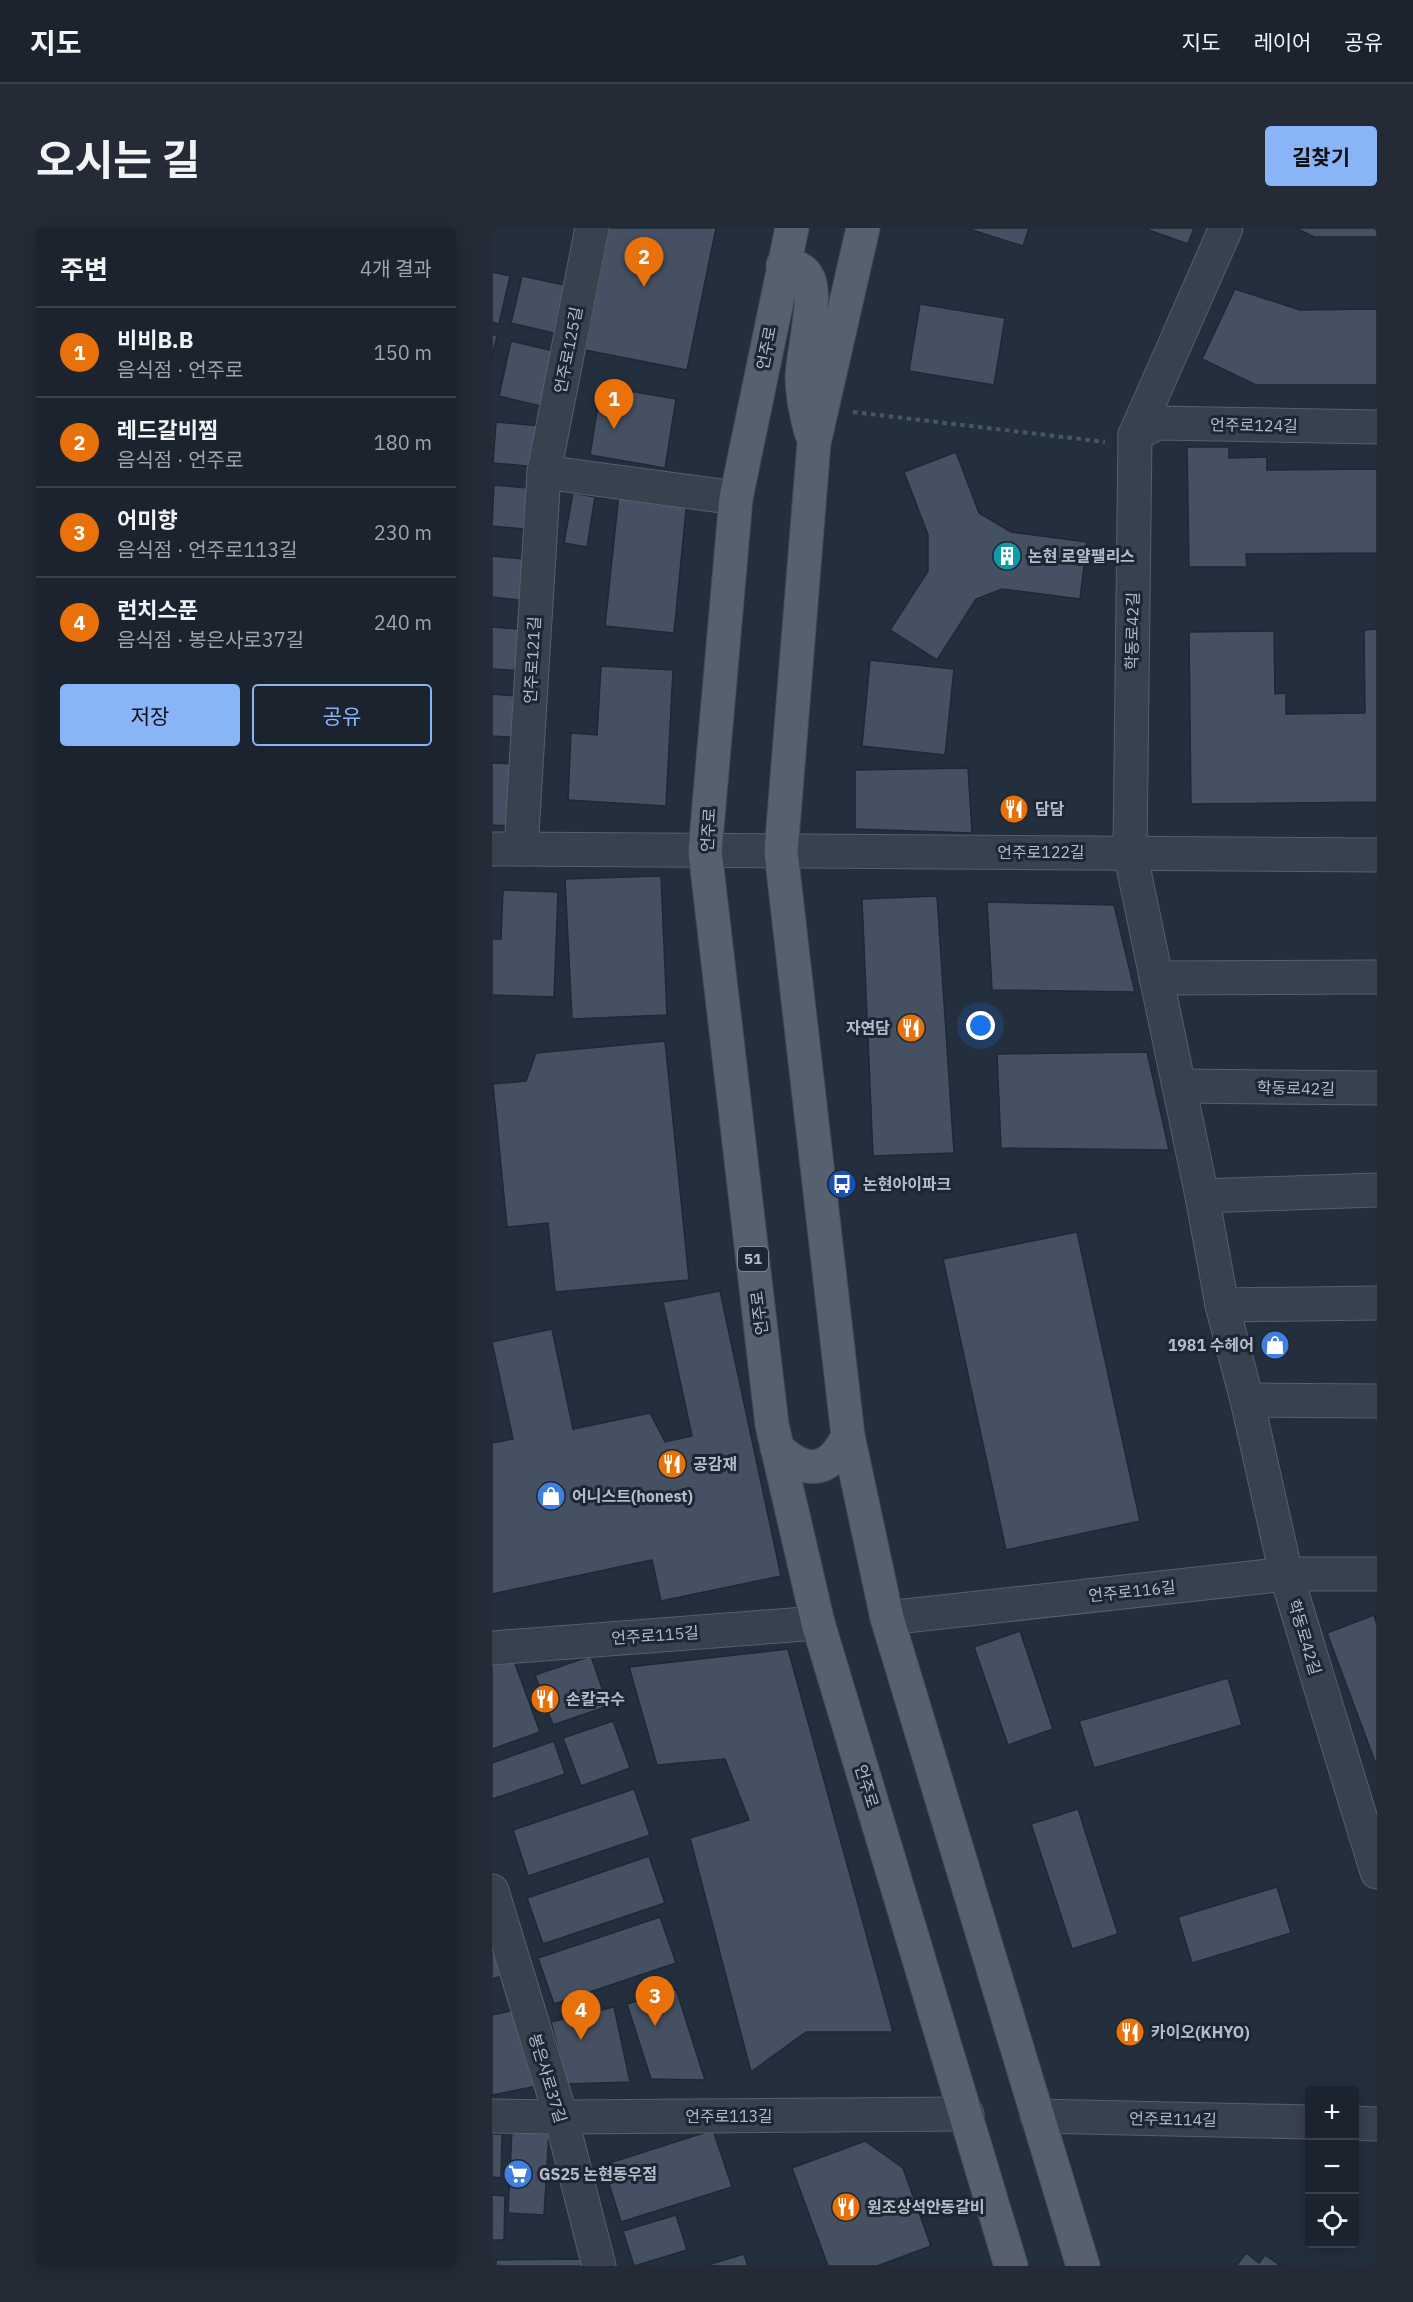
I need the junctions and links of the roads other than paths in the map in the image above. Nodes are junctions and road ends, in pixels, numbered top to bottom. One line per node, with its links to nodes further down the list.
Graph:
1 (592, 228): 9 (street, 언주로125길)
2 (792, 228): 5 (main road, 언주로 / 51)
3 (863, 228): 8 (main road)
4 (1226, 228): 7 (street, 학동로42길)
5 (783, 265): 8 (main road); 10 (main road, 언주로 / 51)
6 (1377, 427): 7 (street, 언주로124길)
7 (1134, 435): 14 (street, 학동로42길)
8 (814, 443): 13 (main road)
9 (544, 472): 10 (street); 11 (street, 언주로121길)
10 (736, 498): 12 (main road, 언주로 / 51)
11 (506, 849): 12 (street, 언주로121길)
12 (705, 851): 13 (street, 언주로122길); 27 (main road, 언주로 / 51)
13 (781, 852): 14 (street, 언주로122길); 26 (main road)
14 (1130, 852): 15 (street, 언주로122길); 17 (street, 학동로42길)
15 (1377, 855)
16 (1377, 977): 17 (street)
17 (1156, 978): 18 (street, 학동로42길)
18 (1179, 1086): 19 (street, 학동로42길); 21 (street, 학동로42길)
19 (1377, 1088)
20 (1377, 1190): 21 (street)
21 (1202, 1196): 23 (street, 학동로42길)
22 (1377, 1303): 23 (street)
23 (1222, 1305): 24 (street, 학동로42길)
24 (1247, 1400): 25 (street); 28 (street, 학동로42길)
25 (1377, 1401)
26 (848, 1436): 27 (main road); 30 (main road)
27 (777, 1448): 31 (main road, 언주로 / 51)
28 (1286, 1574): 29 (street, 언주로116길); 30 (street, 언주로116길); 33 (street, 학동로42길)
29 (1377, 1574)
30 (888, 1618): 37 (main road)
31 (818, 1623): 32 (street, 언주로115길); 35 (main road, 언주로 / 51)
32 (492, 1648)
33 (1377, 1872)
34 (492, 1891): 38 (street, 봉은사로37길)
35 (966, 2114): 38 (street, 언주로113길); 43 (main road, 언주로 / 51)
36 (492, 2116): 38 (street, 언주로113길)
37 (1036, 2116): 39 (street, 언주로114길); 44 (main road)
38 (561, 2117): 42 (street, 봉은사로37길)
39 (1305, 2122)
40 (1359, 2123): 41 (street)
41 (1377, 2124)
42 (599, 2266)
43 (1011, 2266)
44 (1083, 2266)

